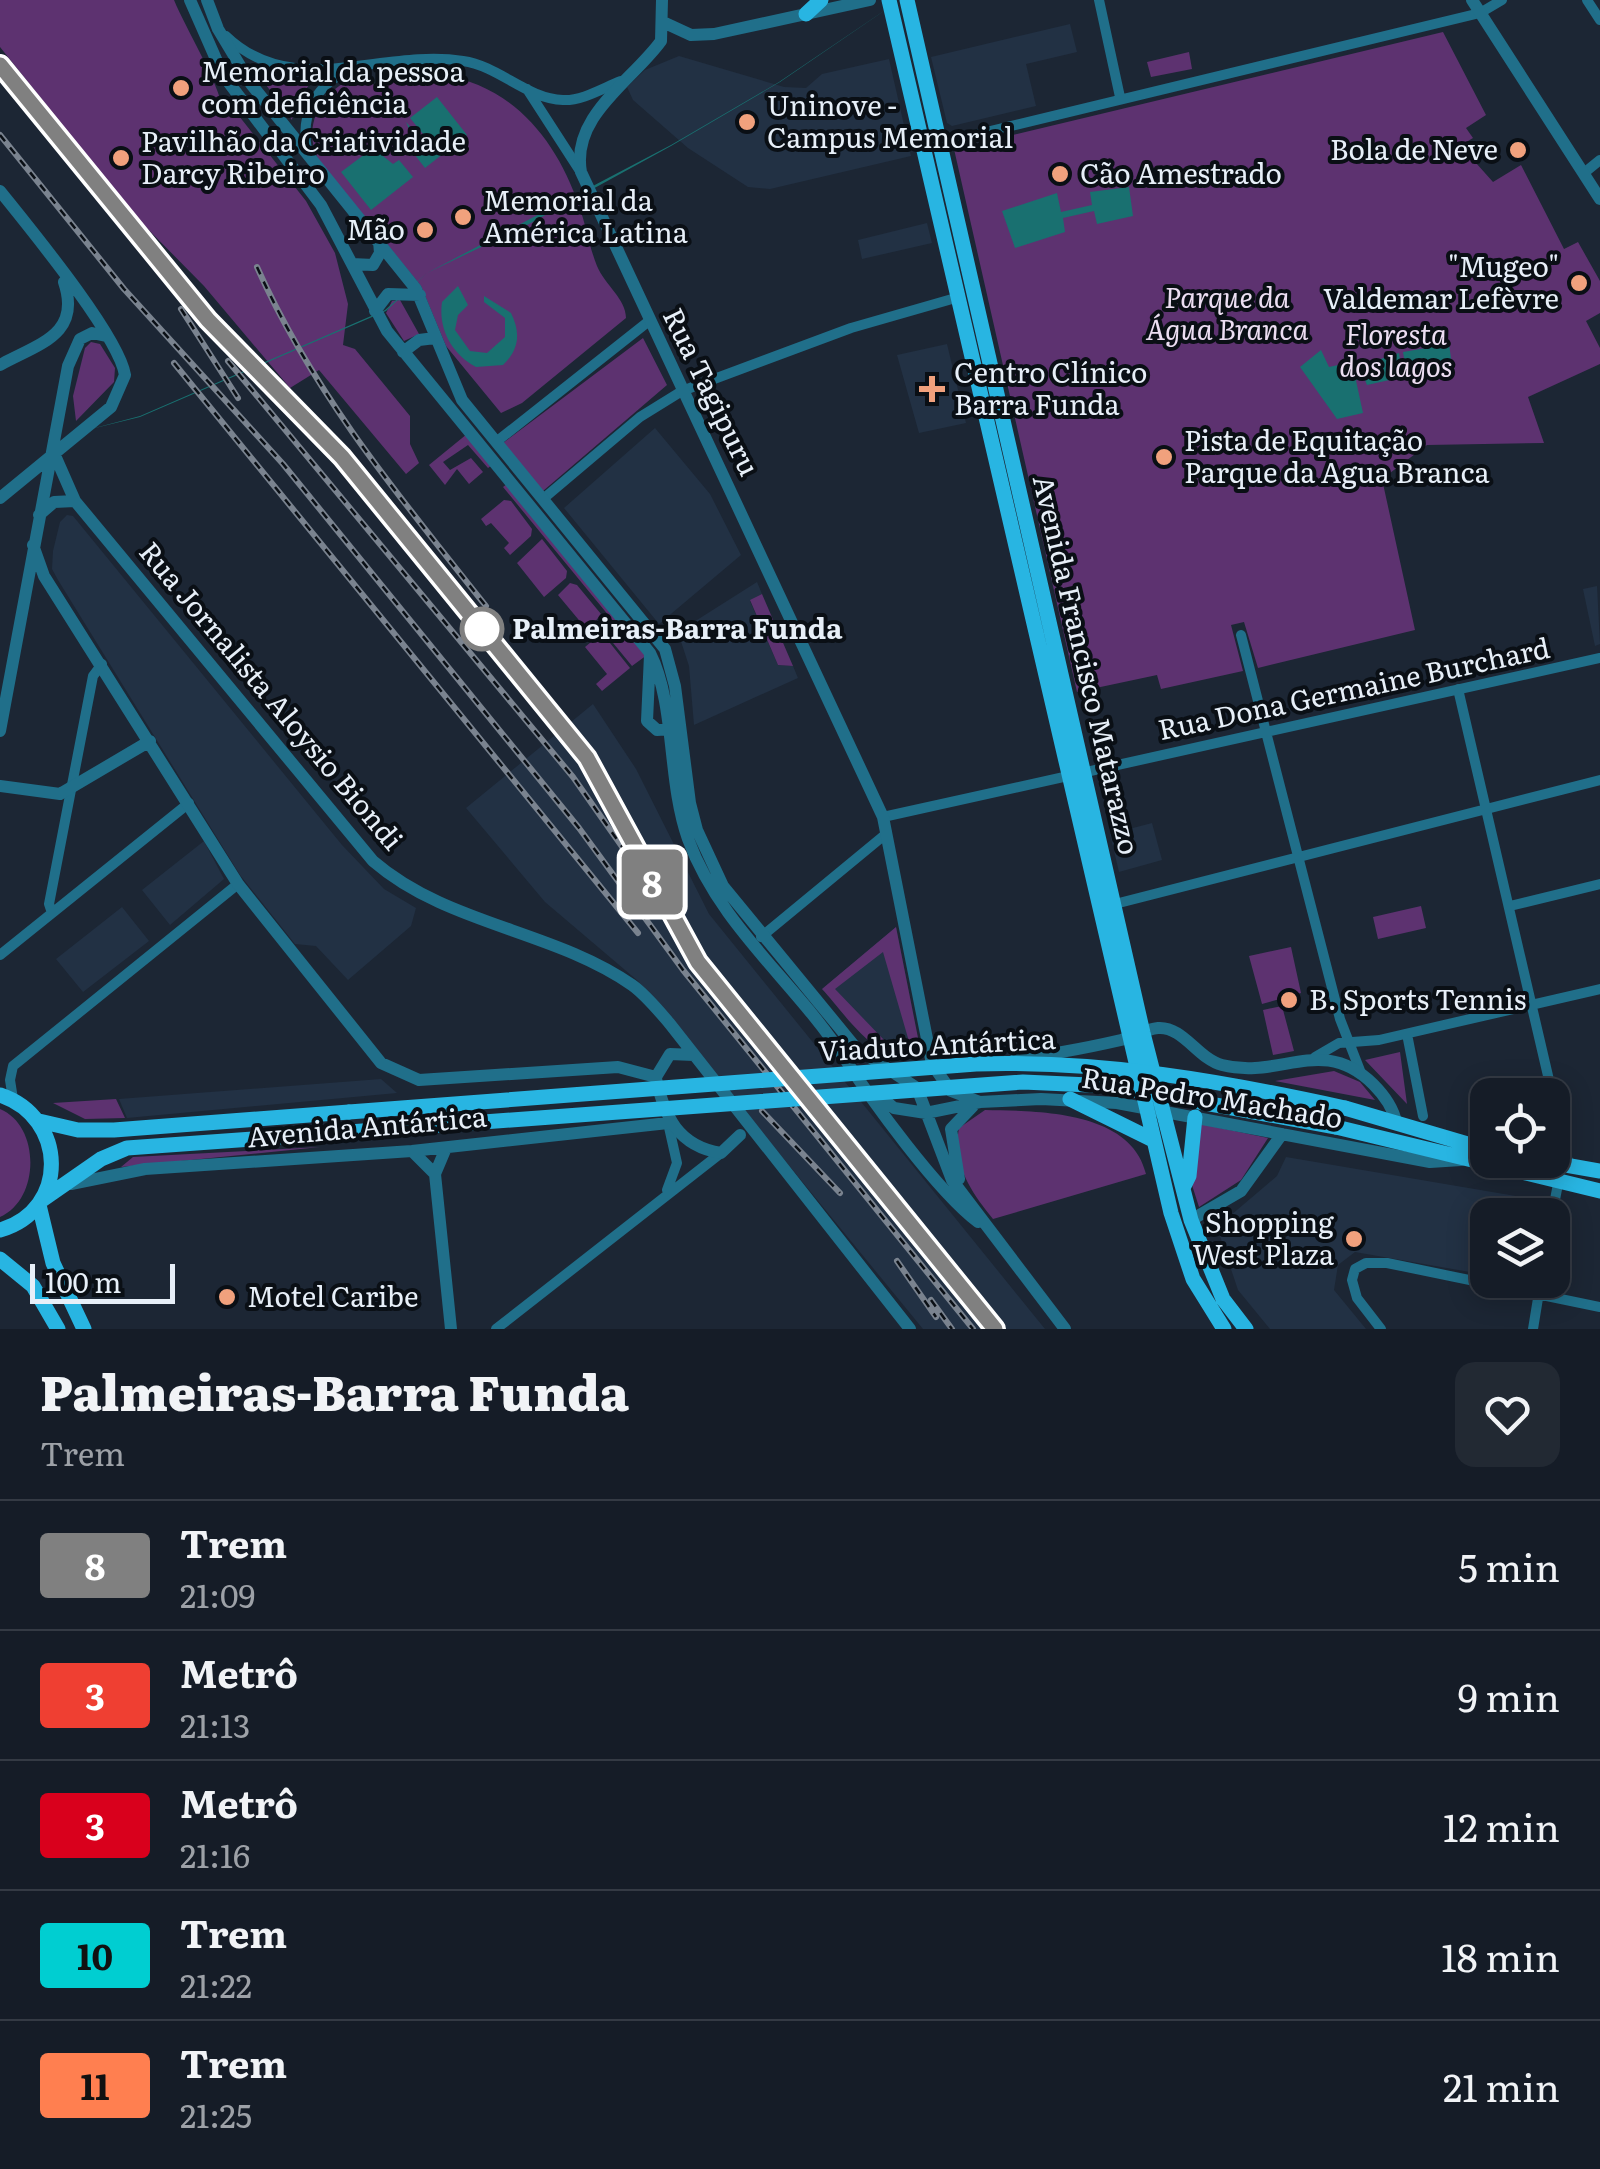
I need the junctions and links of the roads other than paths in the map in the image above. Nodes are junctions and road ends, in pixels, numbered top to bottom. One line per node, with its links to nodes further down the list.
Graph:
1 (190, 0): 30 (street)
2 (207, 0): 16 (street)
3 (662, 0): 15 (street)
4 (821, 0): 13 (main road)
5 (870, 0): 13 (street)
6 (889, 0): 22 (main road, Avenida Francisco Matarazzo)
7 (907, 0): 21 (main road, Avenida Francisco Matarazzo)
8 (1099, 0): 20 (street)
9 (1472, 0): 12 (street)
10 (1502, 0): 12 (street)
11 (1588, 0): 14 (street)
12 (1480, 13): 20 (street); 26 (street)
13 (806, 14): 15 (street)
14 (1600, 20)
15 (665, 23): 18 (street)
16 (218, 29): 17 (street); 23 (street)
17 (362, 65): 19 (street); 23 (street)
18 (630, 77): 19 (street); 25 (street)
19 (526, 88): 25 (street)
20 (1120, 97): 21 (street)
21 (940, 142): 22 (street); 60 (main road, Avenida Francisco Matarazzo)
22 (924, 147): 33 (main road, Avenida Francisco Matarazzo)
23 (308, 155): 29 (street)
24 (1600, 160): 26 (street)
25 (581, 172): 35 (street, Rua Tagipuru)
26 (1584, 173): 28 (street)
27 (0, 190): 31 (street)
28 (1600, 199)
29 (379, 241): 30 (street); 32 (street)
30 (352, 264): 34 (street)
31 (59, 265): 36 (street); 37 (street)
32 (420, 295): 34 (street); 38 (street)
33 (959, 297): 42 (street); 60 (main road, Avenida Francisco Matarazzo)
34 (375, 311): 39 (street)
35 (649, 321): 42 (street, Rua Tagipuru); 43 (street)
36 (106, 336): 41 (street); 44 (street)
37 (49, 338): 40 (street); 41 (street)
38 (435, 338): 39 (street); 43 (street)
39 (403, 352): 56 (street)
40 (0, 364)
41 (68, 366): 44 (street)
42 (682, 391): 46 (street); 66 (street, Rua Tagipuru)
43 (496, 442): 46 (street)
44 (53, 451): 45 (street); 47 (street, Rua Jornalista Aloysio Biondi); 48 (street)
45 (0, 498)
46 (544, 499): 56 (street)
47 (76, 501): 48 (street); 82 (street, Rua Jornalista Aloysio Biondi)
48 (37, 517): 49 (street)
49 (32, 545): 50 (street); 51 (street)
50 (53, 589): 51 (street); 54 (street)
51 (20, 615): 58 (street)
52 (1242, 634): 57 (street)
53 (1600, 658): 55 (street, Rua Dona Germaine Burchard)
54 (102, 664): 59 (street); 63 (street)
55 (1458, 688): 57 (street, Rua Dona Germaine Burchard); 65 (street)
56 (673, 729): 74 (street)
57 (1266, 730): 60 (street, Rua Dona Germaine Burchard); 68 (street)
58 (0, 731)
59 (150, 741): 63 (street); 64 (street)
60 (1077, 773): 66 (street, Rua Dona Germaine Burchard); 71 (main road, Avenida Francisco Matarazzo); 79 (main road, Avenida Francisco Matarazzo)
61 (1600, 780): 65 (street)
62 (0, 786): 63 (street)
63 (68, 790): 73 (street)
64 (189, 803): 69 (street); 73 (street)
65 (1486, 810): 68 (street); 72 (street)
66 (883, 817): 67 (street, Rua Tagipuru)
67 (888, 833): 74 (street); 85 (street, Rua Tagipuru)
68 (1299, 859): 71 (street); 81 (street)
69 (238, 884): 89 (street); 92 (street)
70 (1600, 884): 72 (street)
71 (1115, 904): 79 (main road, Avenida Francisco Matarazzo)
72 (1510, 906): 77 (street)
73 (52, 913): 75 (street)
74 (756, 941): 83 (street); 86 (street)
75 (0, 955)
76 (1600, 989): 77 (street, Rua Pedro Machado)
77 (1535, 1005): 78 (street, Rua Pedro Machado); 90 (street)
78 (1407, 1034): 81 (street, Rua Pedro Machado); 99 (street)
79 (1135, 1036): 80 (street, Rua Pedro Machado); 85 (street, Rua Pedro Machado); 95 (main road, Avenida Francisco Matarazzo); 96 (main road, Avenida Francisco Matarazzo)
80 (1188, 1042): 87 (street, Rua Pedro Machado); 100 (street)
81 (1348, 1043): 84 (street, Rua Pedro Machado); 88 (street)
82 (694, 1054): 89 (street); 91 (street, Rua Jornalista Aloysio Biondi)
83 (843, 1056): 98 (street, Rua Pedro Machado); 127 (street)
84 (1315, 1057): 87 (street, Rua Pedro Machado); 88 (street, Rua Pedro Machado)
85 (932, 1064): 86 (street, Rua Pedro Machado); 94 (street)
86 (882, 1066): 98 (street)
87 (1253, 1071): 104 (street)
88 (1361, 1073): 103 (street)
89 (656, 1076): 102 (street)
90 (1550, 1078)
91 (725, 1094): 107 (street); 111 (street, Rua Jornalista Aloysio Biondi)
92 (7, 1097): 101 (main road)
93 (1070, 1099): 94 (street, Rua Pedro Machado); 95 (street, Rua Pedro Machado); 108 (main road)
94 (980, 1102): 98 (street, Rua Pedro Machado); 123 (street)
95 (1145, 1108): 96 (street, Rua Pedro Machado); 108 (main road, Avenida Francisco Matarazzo)
96 (1164, 1111): 100 (street, Rua Pedro Machado); 120 (main road, Avenida Francisco Matarazzo)
97 (349, 1112): 101 (main road, Avenida Antártica); 103 (main road, Viaduto Antártica, bridge)
98 (926, 1113): 123 (street)
99 (1423, 1116)
100 (1196, 1117): 104 (street, Rua Pedro Machado); 120 (main road)
101 (40, 1121): 125 (main road)
102 (668, 1122): 110 (street, Avenida Antártica); 113 (street); 122 (street)
103 (1396, 1122): 109 (main road)
104 (1227, 1123): 106 (street, Rua Pedro Machado)
105 (349, 1132): 114 (main road, Viaduto Antártica, bridge); 118 (main road, Avenida Antártica)
106 (1282, 1134): 114 (street, Rua Pedro Machado); 126 (street)
107 (740, 1136): 111 (street); 113 (street)
108 (1153, 1140): 140 (main road, Avenida Francisco Matarazzo)
109 (1470, 1145)
110 (446, 1148): 112 (street, Avenida Antártica); 117 (street)
111 (768, 1148): 138 (street, Rua Jornalista Aloysio Biondi)
112 (412, 1151): 117 (street); 118 (street, Avenida Antártica)
113 (720, 1153): 122 (street)
114 (1462, 1160): 119 (main road)
115 (1570, 1166): 116 (main road)
116 (1600, 1171)
117 (435, 1174): 134 (street)
118 (71, 1184): 125 (main road, Avenida Antártica)
119 (1558, 1184): 121 (main road); 124 (street)
120 (1183, 1188): 126 (main road, Avenida Francisco Matarazzo)
121 (1600, 1191)
122 (664, 1195): 137 (street)
123 (964, 1196): 127 (street)
124 (1555, 1198)
125 (40, 1202): 128 (main road, Avenida Antártica); 136 (main road)
126 (1191, 1220): 141 (main road, Avenida Francisco Matarazzo)
127 (984, 1227): 139 (street)
128 (0, 1230)
129 (0, 1259): 135 (main road)
130 (1470, 1280): 142 (street)
131 (1538, 1298): 143 (street)
132 (1558, 1298): 133 (street)
133 (1600, 1307)
134 (452, 1325)
135 (58, 1329)
136 (84, 1329)
137 (496, 1329)
138 (910, 1329)
139 (1065, 1329)
140 (1224, 1329)
141 (1246, 1329)
142 (1381, 1329)
143 (1533, 1329)

